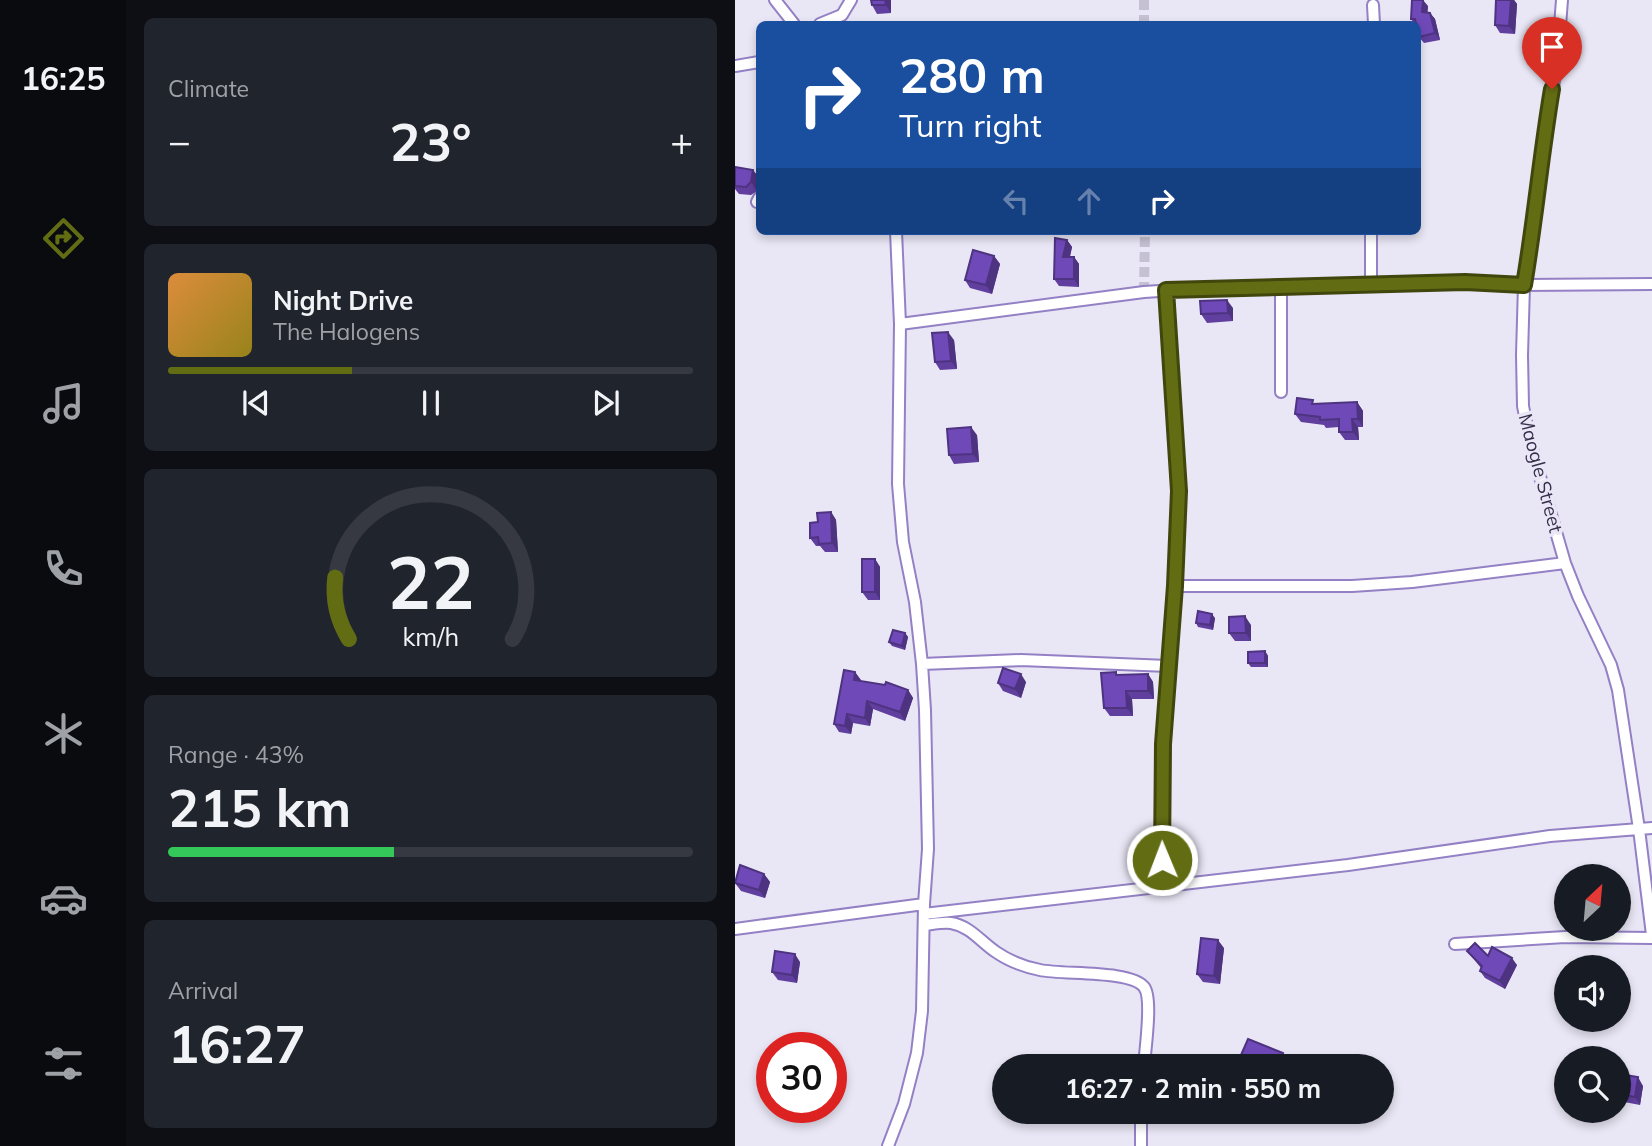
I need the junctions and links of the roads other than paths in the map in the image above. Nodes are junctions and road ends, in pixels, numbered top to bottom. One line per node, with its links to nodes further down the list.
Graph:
1 (775, 0): 5 (street)
2 (851, 0): 6 (street)
3 (1563, 0): 14 (street, Maogle Street)
4 (1373, 5): 7 (street)
5 (792, 21)
6 (827, 21)
7 (1374, 21)
8 (756, 62): 9 (street)
9 (735, 66)
10 (896, 235): 17 (street)
11 (1371, 235): 12 (street)
12 (1371, 284): 14 (street); 15 (street)
13 (1652, 284): 14 (street)
14 (1524, 285): 19 (street, Maogle Street)
15 (1281, 287): 16 (street); 18 (street)
16 (1166, 290): 17 (street); 20 (street)
17 (900, 324): 21 (street)
18 (1281, 392)
19 (1565, 563): 20 (street); 24 (street, Maogle Street)
20 (1175, 586): 22 (street)
21 (922, 664): 22 (street); 26 (street)
22 (1168, 666): 25 (street)
23 (1652, 828): 24 (street)
24 (1639, 829): 25 (street); 28 (street, Maogle Street)
25 (1162, 887): 26 (street)
26 (924, 914): 27 (street); 30 (street); 32 (street)
27 (735, 929)
28 (1652, 937): 29 (street)
29 (1455, 944)
30 (1145, 1054)
31 (1141, 1124): 33 (street)
32 (888, 1146)
33 (1140, 1146)

